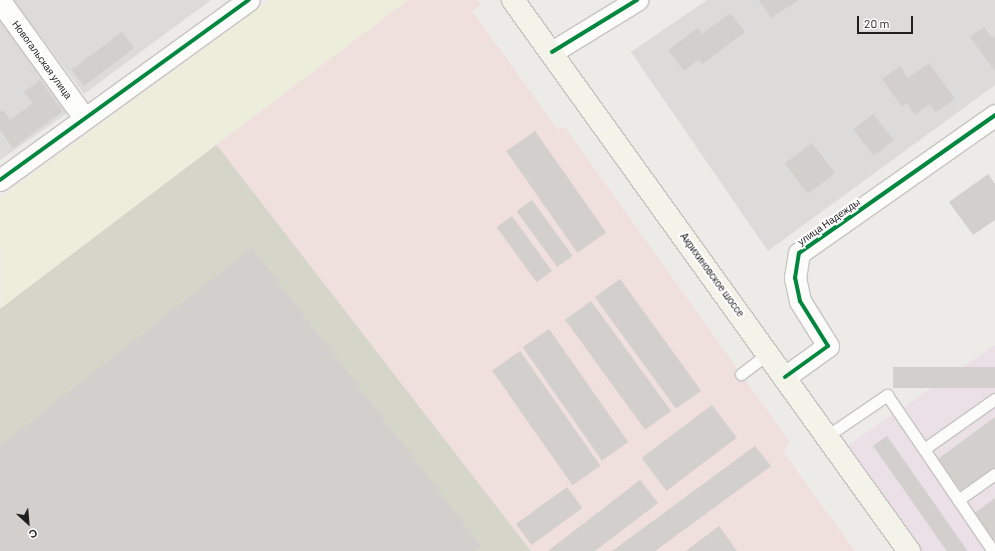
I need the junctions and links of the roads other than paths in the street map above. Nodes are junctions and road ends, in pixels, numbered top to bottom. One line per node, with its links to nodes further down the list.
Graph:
1 (249, 0): 7 (street)
2 (513, 0): 5 (main road, Акрихиновское шоссе)
3 (637, 0): 5 (street)
4 (0, 1): 7 (street, Новогальская улица)
5 (552, 52): 9 (main road, Акрихиновское шоссе)
6 (995, 115): 11 (street, улица Надежды)
7 (85, 119): 8 (street)
8 (0, 180)
9 (768, 354): 10 (lane); 11 (main road, Акрихиновское шоссе)
10 (741, 374)
11 (785, 377): 13 (main road, Акрихиновское шоссе)
12 (995, 399): 14 (lane)
13 (827, 436): 14 (lane); 17 (main road, Акрихиновское шоссе)
14 (924, 449): 16 (lane)
15 (995, 474): 16 (lane)
16 (958, 500): 18 (lane)
17 (909, 551)
18 (993, 551)

